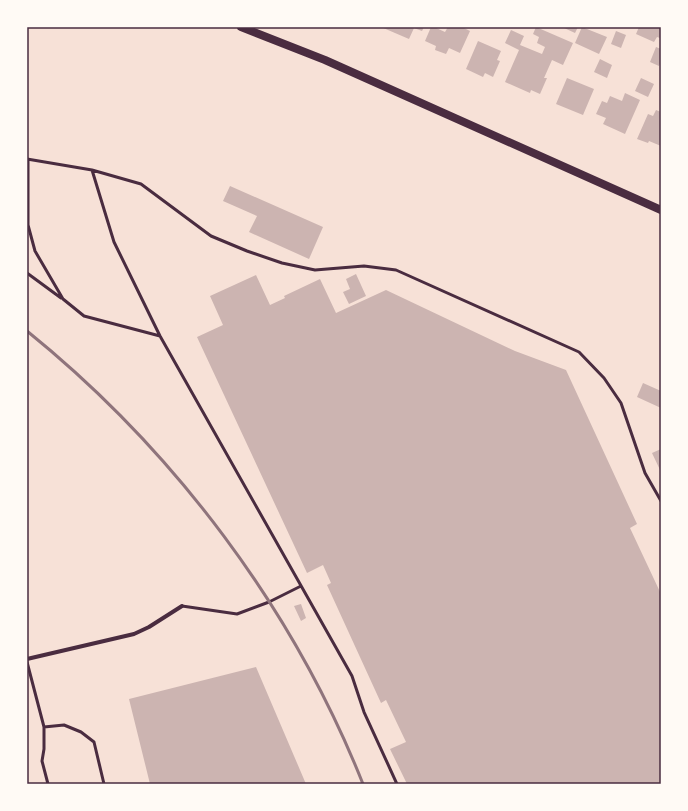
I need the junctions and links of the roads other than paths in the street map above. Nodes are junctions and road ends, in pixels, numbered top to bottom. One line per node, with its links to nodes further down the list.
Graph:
1 (241, 27): 4 (main road)
2 (27, 159): 3 (lane); 6 (lane)
3 (92, 170): 7 (lane); 8 (lane)
4 (661, 210)
5 (27, 273): 6 (lane)
6 (62, 299): 7 (lane)
7 (160, 336): 9 (lane)
8 (661, 501)
9 (301, 586): 10 (lane); 16 (lane)
10 (182, 606): 11 (street)
11 (27, 659)
12 (27, 662): 13 (lane)
13 (44, 727): 14 (lane); 15 (lane)
14 (48, 784)
15 (104, 784)
16 (397, 784)

